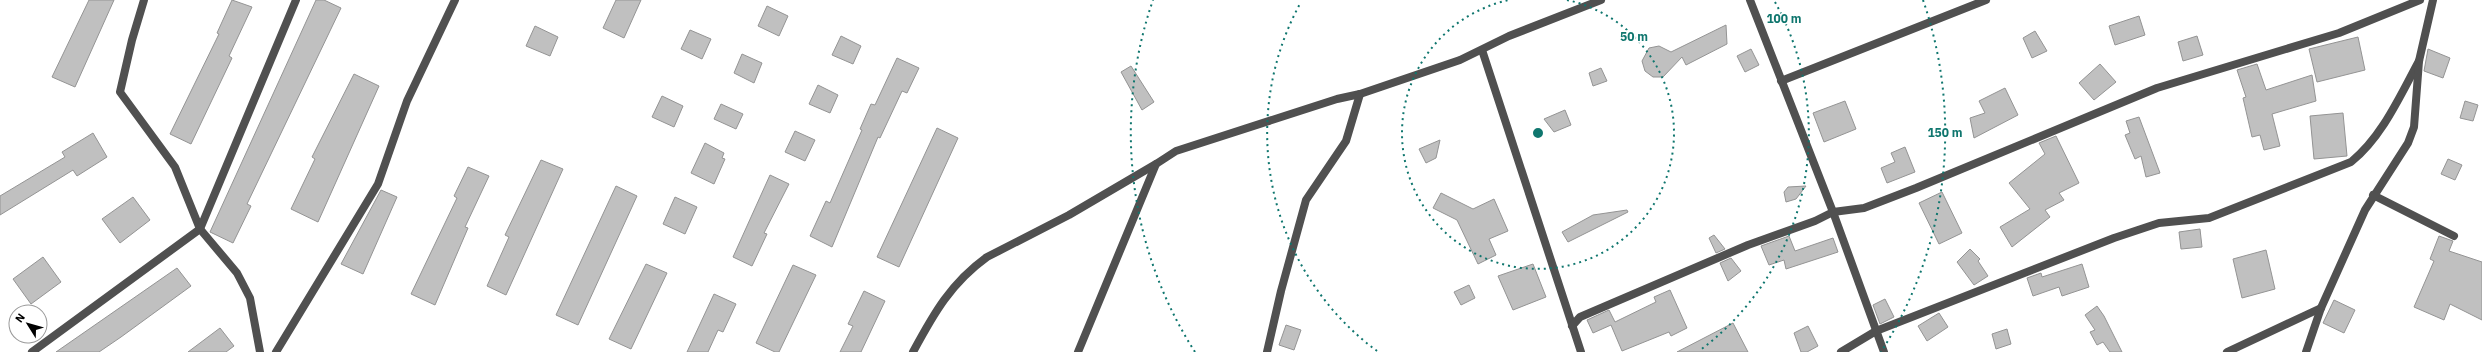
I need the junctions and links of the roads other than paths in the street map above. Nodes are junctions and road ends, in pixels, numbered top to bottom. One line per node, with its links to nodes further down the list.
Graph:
1 (144, 0): 16 (street)
2 (296, 0): 16 (street)
3 (455, 0): 23 (street)
4 (1601, 0): 9 (street)
5 (1750, 0): 11 (street)
6 (1986, 0): 11 (street)
7 (2420, 0): 15 (street)
8 (2433, 0): 10 (street)
9 (1482, 50): 12 (street); 19 (street)
10 (2419, 61): 14 (street); 20 (street)
11 (1781, 81): 15 (street)
12 (1360, 94): 13 (street); 26 (street)
13 (1156, 164): 24 (street); 25 (street)
14 (2373, 195): 17 (street); 18 (street)
15 (1833, 212): 19 (street); 20 (street)
16 (200, 229): 21 (street); 22 (street)
17 (2454, 236)
18 (2320, 308): 30 (street); 31 (street)
19 (1572, 326): 27 (street)
20 (1876, 331): 28 (street); 29 (street)
21 (32, 352)
22 (260, 352)
23 (276, 352)
24 (913, 352)
25 (1078, 352)
26 (1267, 352)
27 (1581, 352)
28 (1841, 352)
29 (1884, 352)
30 (2227, 352)
31 (2306, 352)

